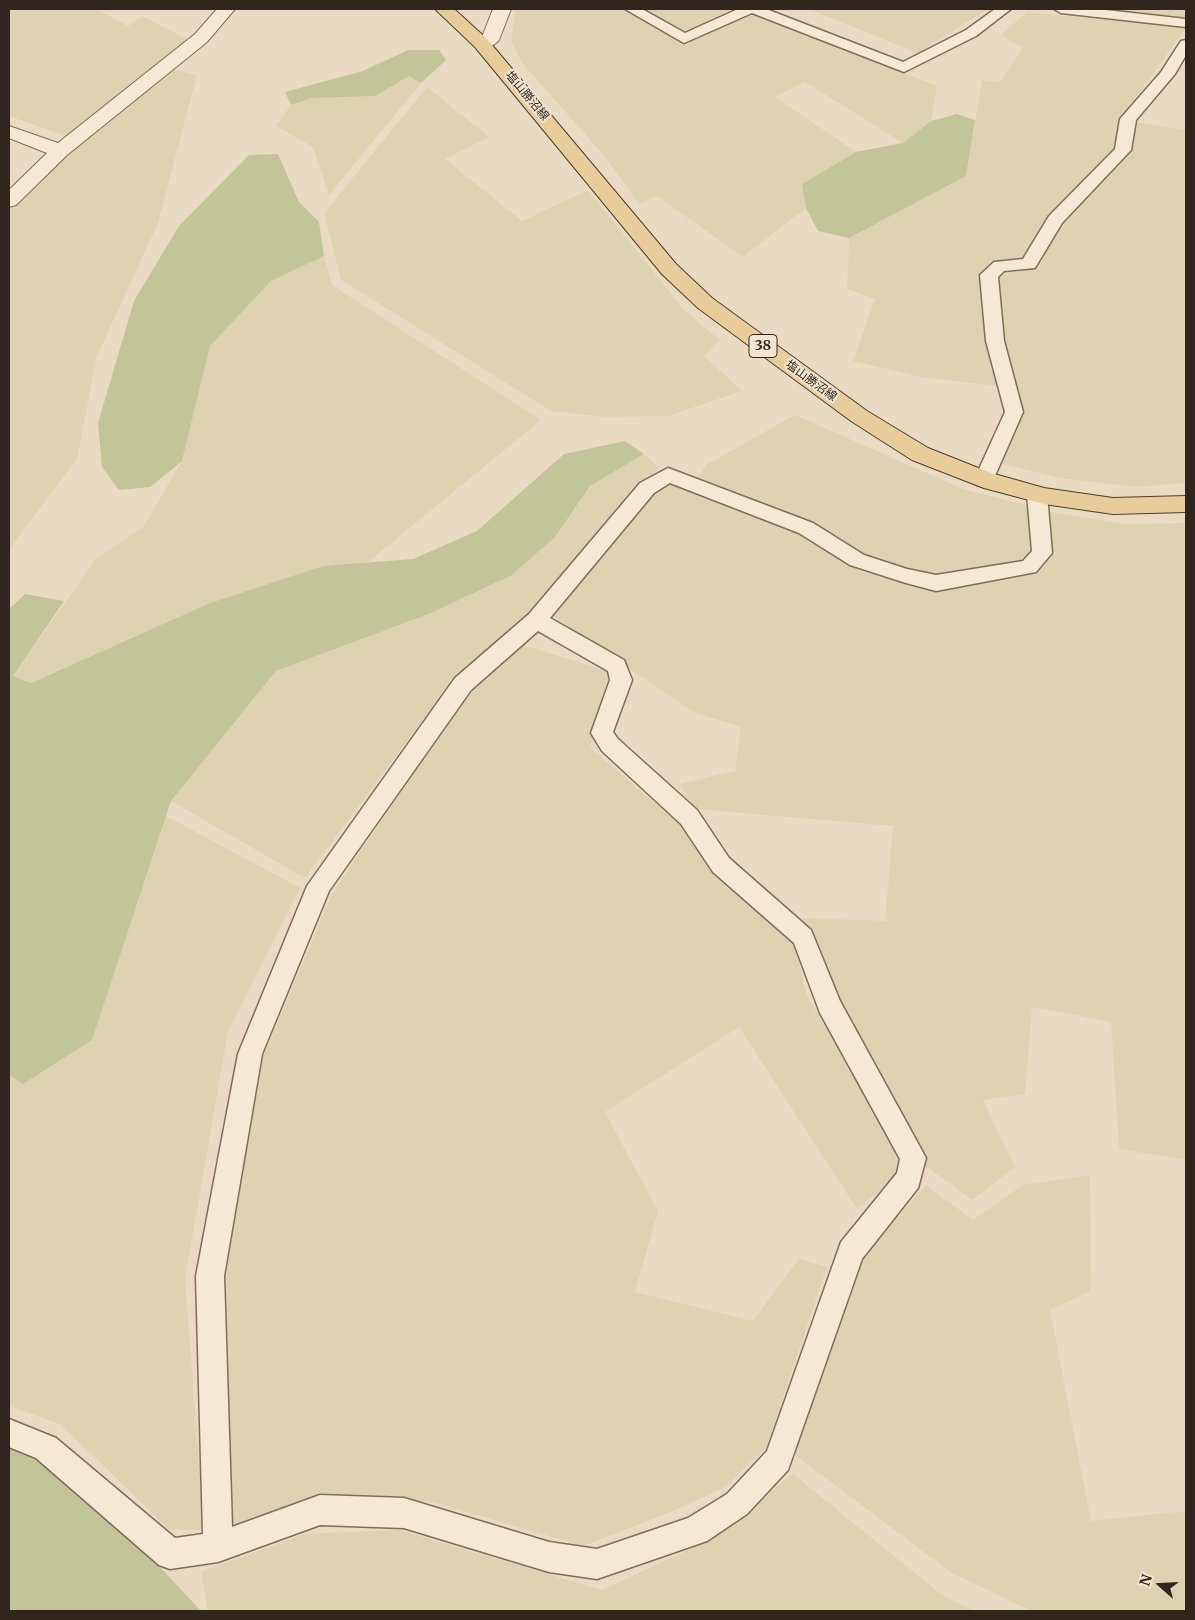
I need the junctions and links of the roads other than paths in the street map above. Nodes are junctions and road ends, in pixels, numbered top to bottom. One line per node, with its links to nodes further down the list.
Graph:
1 (226, 9): 13 (street)
2 (444, 9): 10 (main road, 塩山勝沼線 / 38)
3 (502, 9): 10 (street)
4 (632, 9): 5 (lane)
5 (749, 9)
6 (754, 9): 7 (lane)
7 (1004, 9)
8 (1061, 9): 9 (lane)
9 (1186, 23)
10 (481, 43): 15 (main road, 塩山勝沼線 / 38)
11 (1186, 44): 15 (lane)
12 (9, 132): 13 (street)
13 (60, 151): 14 (street)
14 (9, 200)
15 (984, 480): 16 (main road, 塩山勝沼線 / 38)
16 (1037, 494): 17 (main road, 塩山勝沼線 / 38); 18 (lane)
17 (1186, 504)
18 (536, 620): 20 (lane); 20 (lane)
19 (9, 1433): 20 (lane)
20 (218, 1547)

